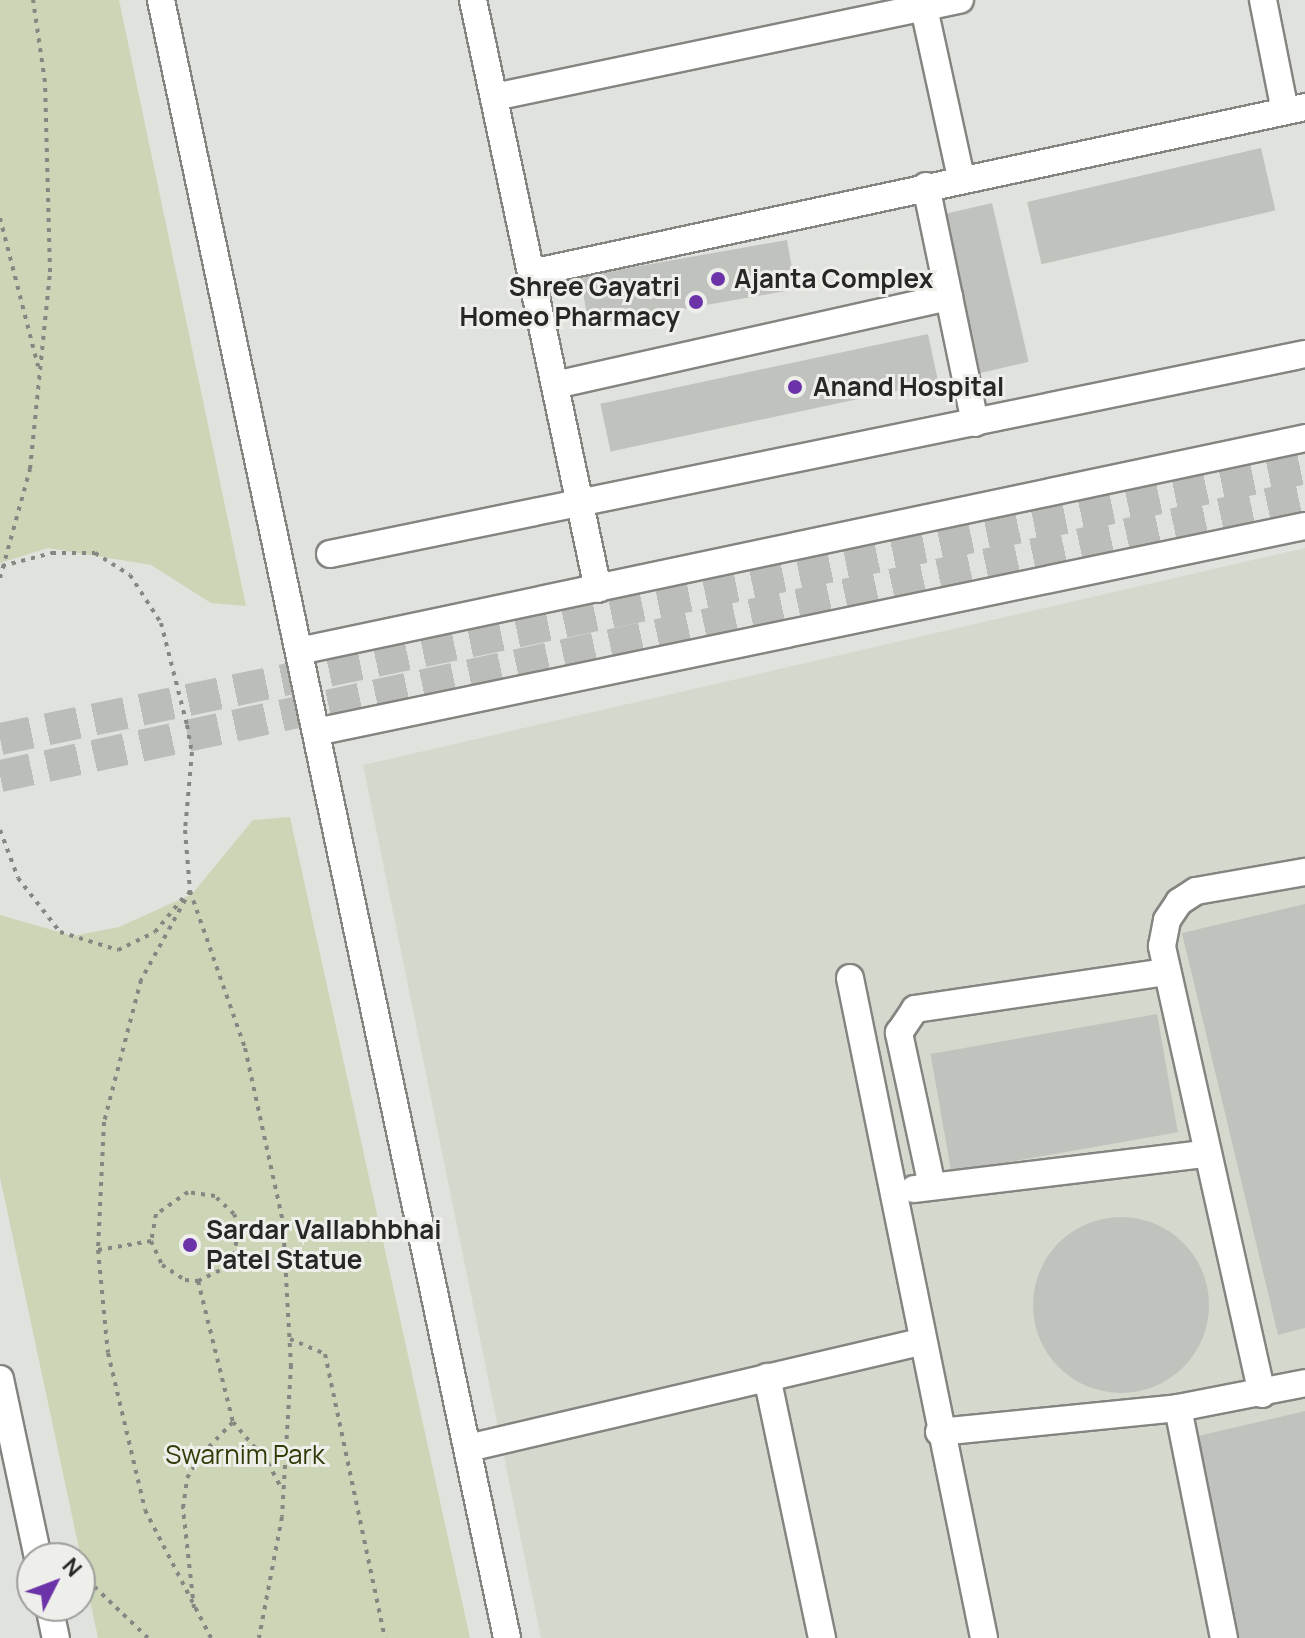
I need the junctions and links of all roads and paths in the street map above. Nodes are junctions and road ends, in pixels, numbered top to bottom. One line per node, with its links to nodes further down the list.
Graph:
1 (33, 0): 15 (path)
2 (161, 0): 26 (street)
3 (473, 0): 7 (street)
4 (960, 0): 6 (street)
5 (1263, 0): 8 (street)
6 (924, 8): 7 (street); 9 (street)
7 (494, 97): 12 (street)
8 (1295, 109): 9 (street)
9 (961, 178): 10 (street)
10 (926, 186): 12 (street); 13 (street)
11 (0, 218): 15 (path)
12 (531, 273): 16 (street)
13 (949, 297): 16 (street); 17 (street)
14 (1305, 354): 17 (street)
15 (39, 372): 21 (path)
16 (555, 385): 19 (street)
17 (975, 423): 19 (street)
18 (1305, 438): 25 (street)
19 (580, 505): 22 (street); 25 (street)
20 (1305, 526): 27 (street)
21 (2, 552): 23 (path)
22 (330, 554)
23 (2, 566): 24 (path); 30 (path)
24 (0, 578)
25 (598, 589): 26 (street)
26 (299, 651): 27 (street)
27 (316, 732): 50 (street)
28 (0, 830): 30 (path)
29 (1305, 872): 31 (street)
30 (190, 891): 36 (path); 39 (path)
31 (1167, 972): 33 (street); 34 (street)
32 (850, 978): 35 (street)
33 (1205, 1154): 34 (street); 46 (street)
34 (932, 1186): 35 (street)
35 (895, 1191): 42 (street)
36 (283, 1223): 37 (path); 41 (path)
37 (240, 1226): 38 (path); 40 (path)
38 (151, 1241): 39 (path); 40 (path)
39 (98, 1250): 54 (path)
40 (198, 1281): 48 (path)
41 (290, 1339): 51 (path); 58 (path)
42 (921, 1342): 43 (street); 49 (street)
43 (767, 1377): 50 (street); 60 (street)
44 (0, 1379): 52 (street)
45 (1305, 1383): 46 (street)
46 (1262, 1394): 47 (street)
47 (1178, 1408): 49 (street); 62 (street)
48 (233, 1422): 51 (path); 54 (path)
49 (939, 1432): 61 (street)
50 (468, 1448): 59 (street)
51 (283, 1490): 57 (path)
52 (35, 1542)
53 (96, 1588): 55 (path)
54 (195, 1614): 56 (path)
55 (148, 1638)
56 (211, 1638)
57 (259, 1638)
58 (385, 1638)
59 (507, 1638)
60 (822, 1638)
61 (984, 1638)
62 (1224, 1638)

